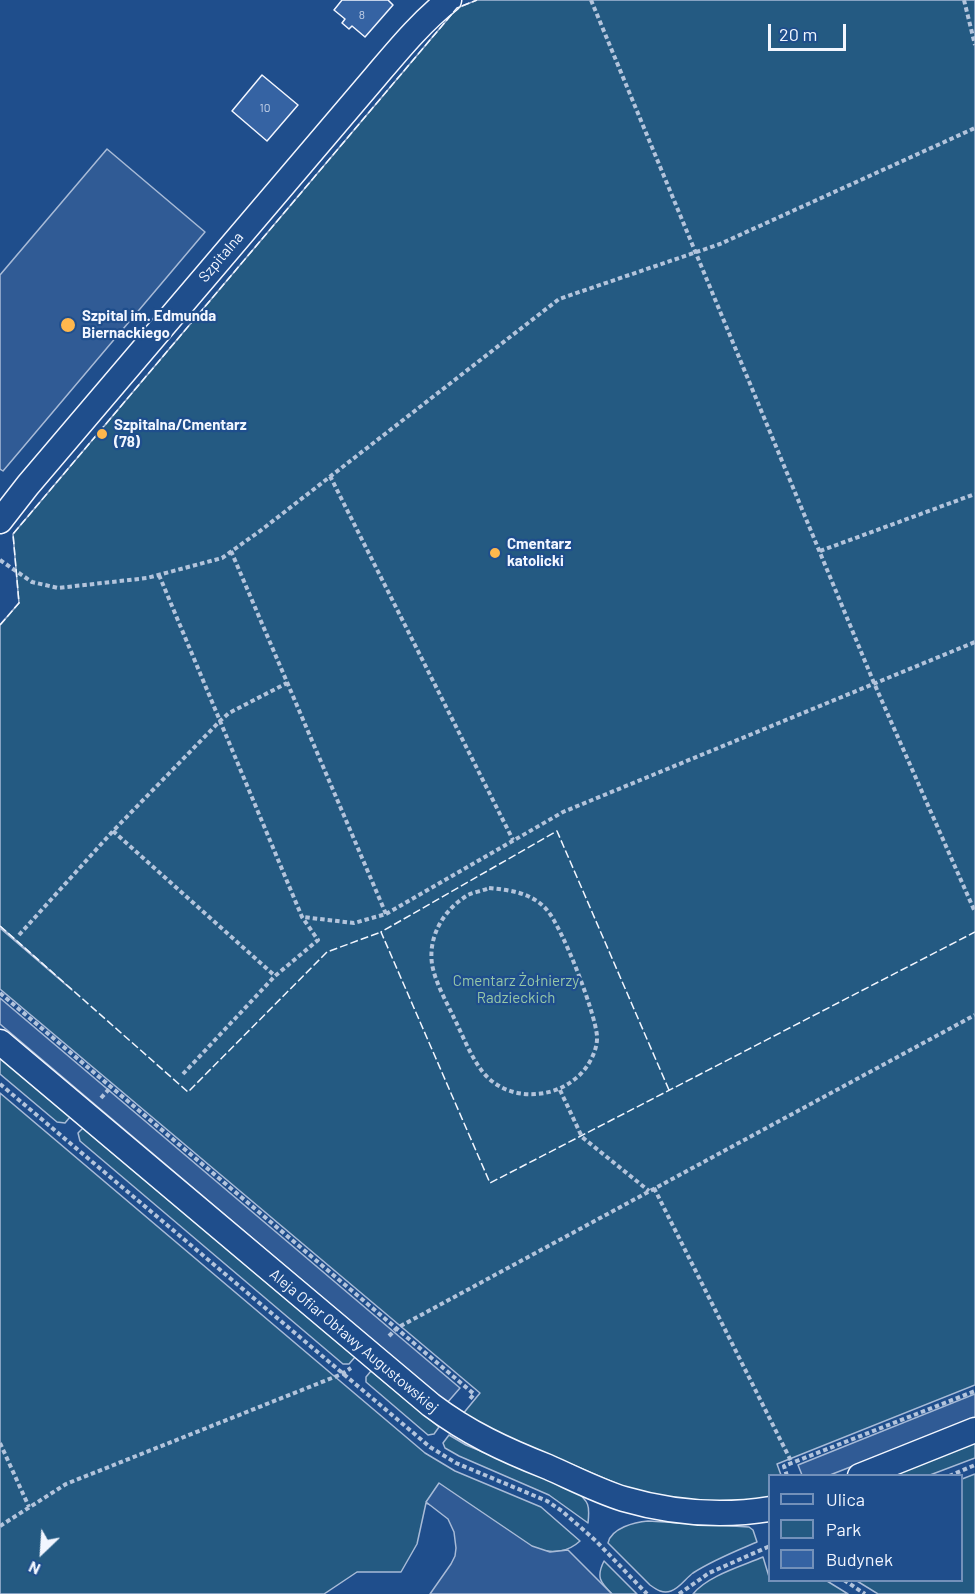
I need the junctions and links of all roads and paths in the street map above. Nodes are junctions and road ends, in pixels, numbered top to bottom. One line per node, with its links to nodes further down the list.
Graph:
1 (448, 0): 9 (street, Szpitalna)
2 (591, 0): 6 (path)
3 (964, 0): 4 (path)
4 (975, 45)
5 (975, 128): 6 (path)
6 (696, 252): 7 (path); 11 (path)
7 (330, 476): 10 (path); 19 (path)
8 (975, 494): 11 (path)
9 (0, 521)
10 (231, 551): 13 (path); 15 (path)
11 (820, 551): 16 (path)
12 (0, 560): 13 (path)
13 (159, 575): 17 (path)
14 (975, 642): 16 (path)
15 (287, 683): 17 (path); 21 (path)
16 (874, 683): 19 (path); 20 (path)
17 (220, 720): 18 (path); 22 (path)
18 (113, 831): 23 (path); 24 (path)
19 (513, 840): 21 (path)
20 (975, 912)
21 (386, 914): 22 (path)
22 (302, 917): 24 (path)
23 (19, 935)
24 (275, 975): 28 (path)
25 (0, 993): 32 (path)
26 (975, 1015): 31 (path)
27 (0, 1042): 33 (street, Aleja Ofiar Obławy Augustowskiej)
28 (183, 1074)
29 (0, 1084): 34 (path)
30 (560, 1090): 30 (path); 31 (path)
31 (652, 1190): 32 (path); 39 (path)
32 (396, 1328): 33 (path); 36 (path)
33 (371, 1356): 34 (path); 36 (street, Aleja Ofiar Obławy Augustowskiej)
34 (342, 1374): 44 (path); 49 (path)
35 (975, 1391): 39 (path)
36 (452, 1421): 45 (street, Aleja Ofiar Obławy Augustowskiej)
37 (975, 1430): 42 (street)
38 (0, 1443): 44 (path)
39 (792, 1463): 41 (path)
40 (975, 1465): 43 (path)
41 (786, 1474)
42 (865, 1474)
43 (954, 1474)
44 (29, 1507): 46 (path)
45 (768, 1509)
46 (0, 1526)
47 (768, 1547): 50 (path)
48 (846, 1582): 51 (path)
49 (647, 1594)
50 (679, 1594)
51 (865, 1594)

